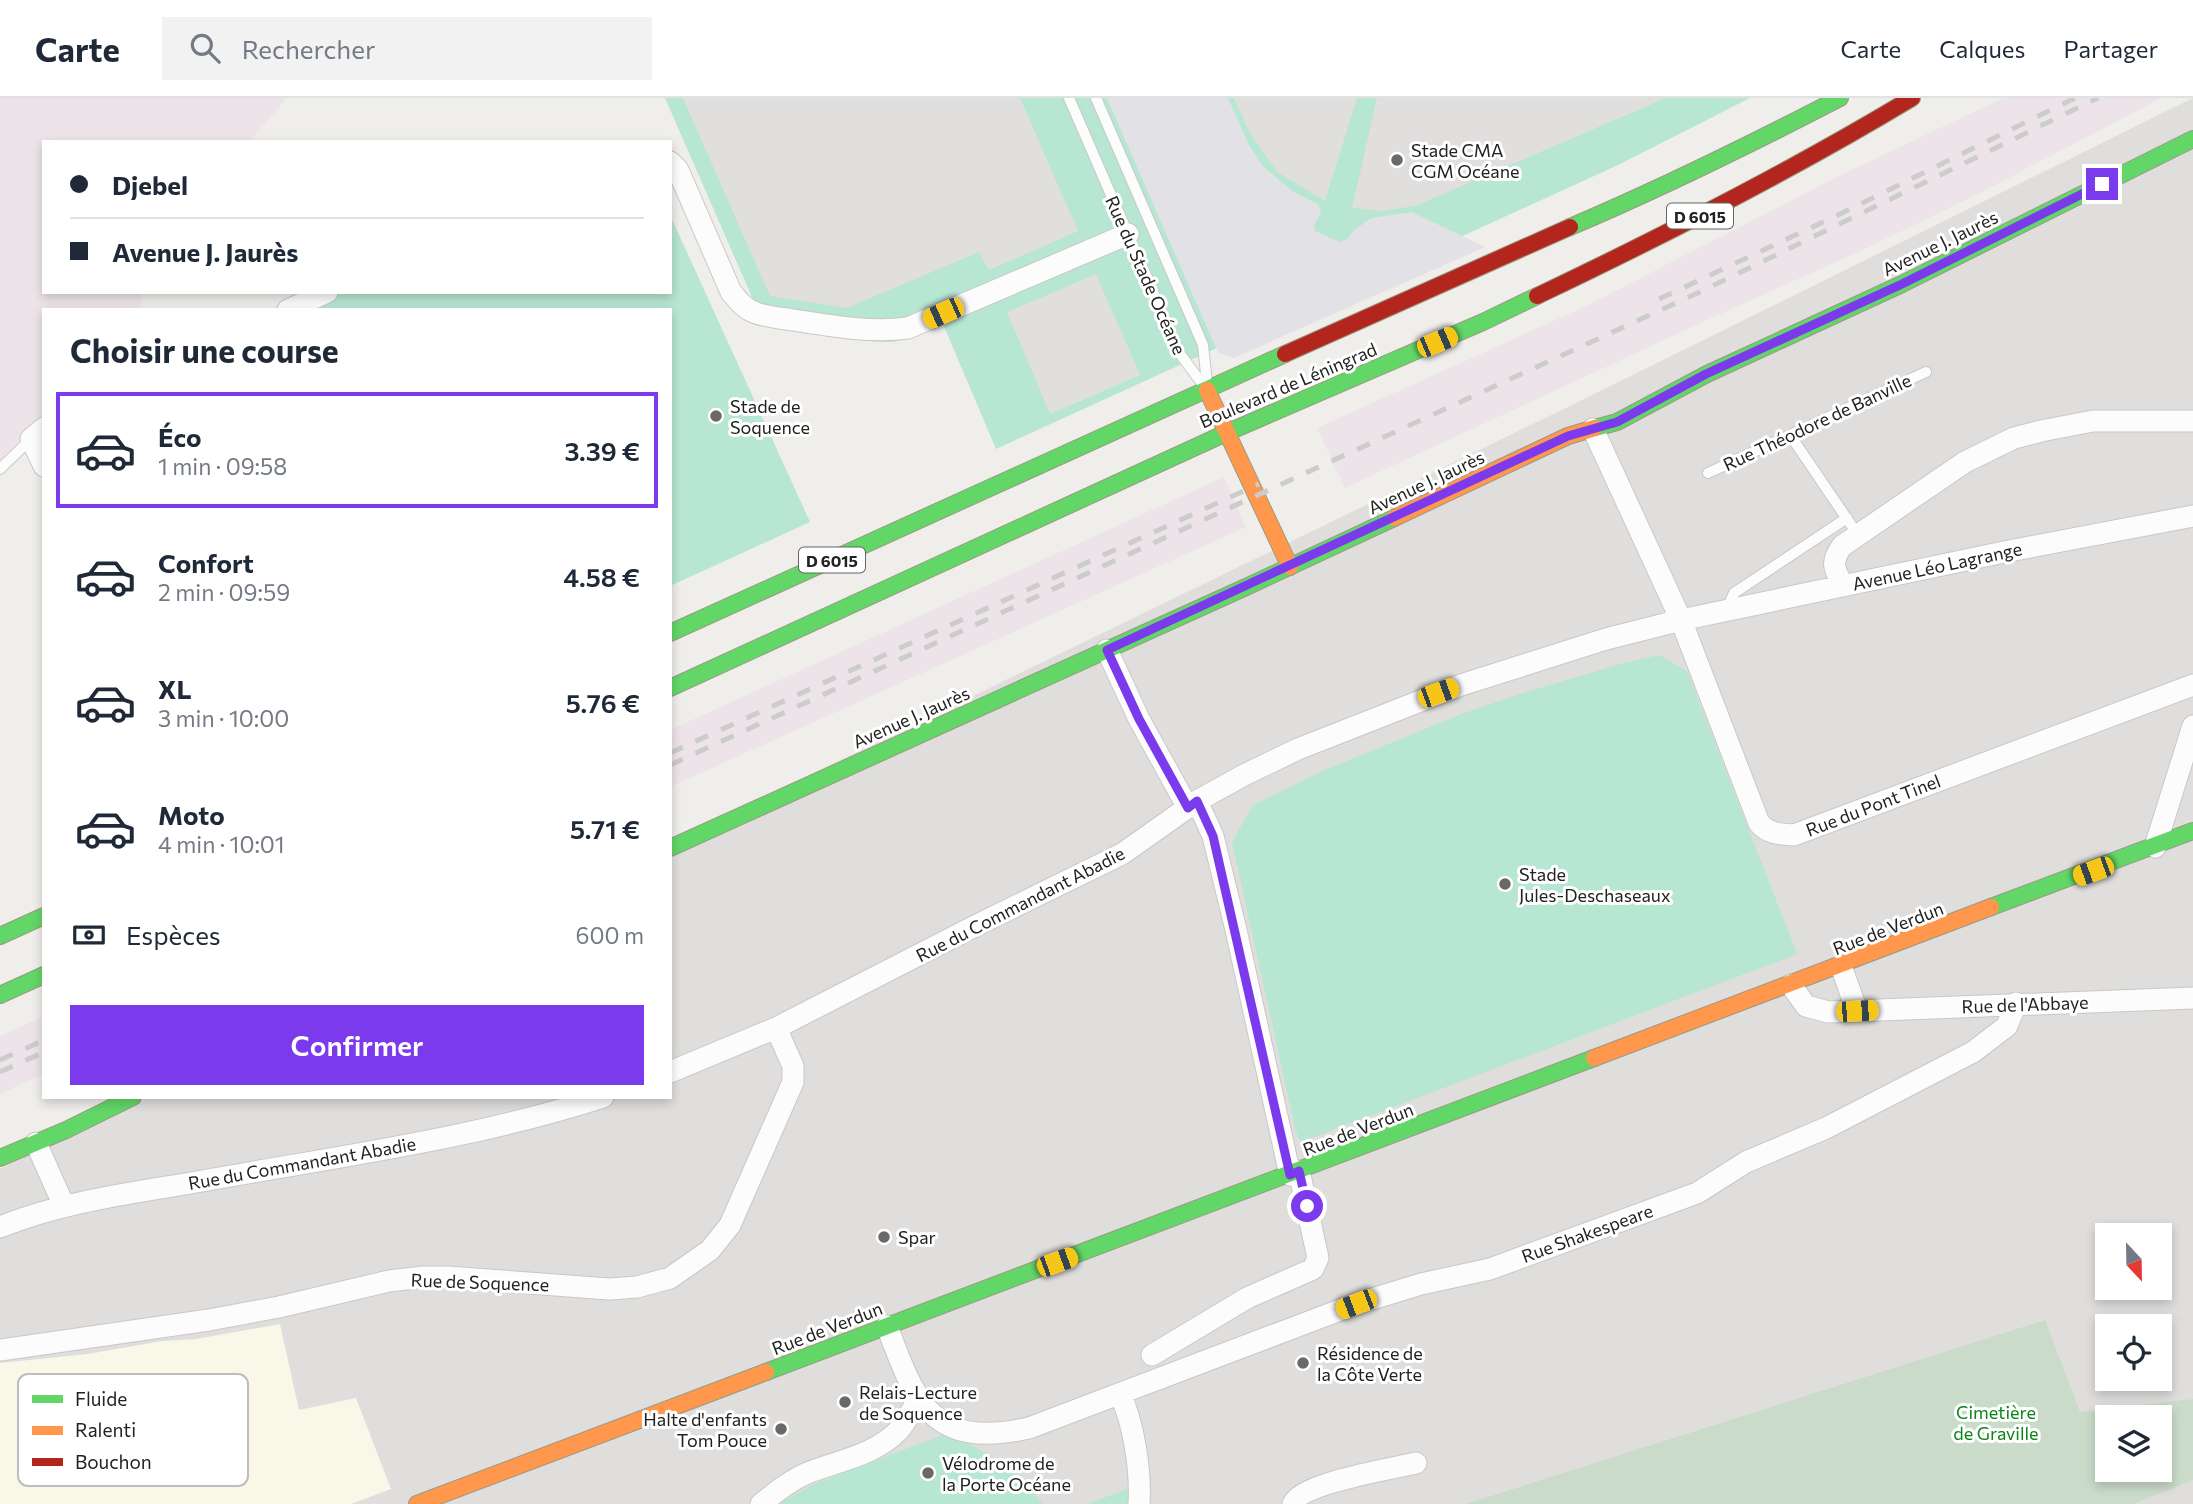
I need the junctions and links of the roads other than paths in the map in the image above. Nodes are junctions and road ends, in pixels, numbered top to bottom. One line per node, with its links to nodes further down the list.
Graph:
1 (1069, 98): 7 (lane, Rue du Stade Océane)
2 (1096, 98): 11 (lane, Rue du Stade Océane)
3 (1840, 98): 11 (main road, Boulevard de Léningrad / D 6015)
4 (1912, 98): 15 (main road, Boulevard de Léningrad / D 6015)
5 (2191, 138): 13 (main road, Avenue J. Jaurès)
6 (672, 164): 7 (street)
7 (1128, 234): 11 (lane, Rue du Stade Océane)
8 (323, 294): 9 (street)
9 (292, 308)
10 (1926, 372): 16 (lane, Rue Théodore de Banville)
11 (1207, 390): 15 (main road); 26 (main road, Boulevard de Léningrad / D 6015)
12 (2193, 421): 21 (street)
13 (1592, 429): 22 (main road, Avenue J. Jaurès); 25 (street, Rue du Pont Tinel)
14 (38, 433): 17 (street); 18 (lane)
15 (1226, 433): 22 (main road); 29 (main road, Boulevard de Léningrad / D 6015)
16 (1790, 435): 19 (lane, Rue Théodore de Banville); 21 (lane)
17 (42, 455)
18 (0, 469)
19 (1707, 473)
20 (2193, 516): 23 (street, Avenue Léo Lagrange)
21 (1853, 526): 23 (street); 24 (lane)
22 (1290, 567): 27 (main road, Avenue J. Jaurès)
23 (1843, 586): 24 (street, Avenue Léo Lagrange)
24 (1726, 611): 25 (street, Avenue Léo Lagrange)
25 (1681, 620): 28 (street, Rue du Pont Tinel); 31 (street, Rue du Commandant Abadie)
26 (672, 632)
27 (1107, 650): 31 (street); 33 (main road, Avenue J. Jaurès)
28 (2193, 685)
29 (672, 687)
30 (2193, 726): 34 (street)
31 (1192, 804): 44 (street, Rue du Commandant Abadie); 50 (street)
32 (2193, 831): 34 (main road, Rue de Verdun)
33 (672, 847)
34 (2155, 847): 37 (main road, Rue de Verdun)
35 (42, 917): 36 (main road)
36 (0, 936)
37 (1841, 966): 39 (main road, Rue de Verdun); 43 (street)
38 (42, 976): 40 (main road)
39 (1791, 985): 43 (street, Rue de l'Abbaye); 50 (main road, Rue de Verdun)
40 (0, 995)
41 (2193, 998): 42 (street, Rue de l'Abbaye)
42 (2016, 1003): 43 (street, Rue de l'Abbaye); 56 (street, Rue Shakespeare)
43 (1857, 1011)
44 (776, 1028): 45 (street, Rue du Commandant Abadie); 54 (street, Rue de Soquence)
45 (672, 1071)
46 (129, 1099): 48 (main road)
47 (597, 1099): 51 (street, Rue du Commandant Abadie)
48 (36, 1143): 49 (main road); 51 (street)
49 (0, 1158)
50 (1295, 1173): 53 (main road, Rue de Verdun); 55 (street)
51 (64, 1206): 52 (street, Rue du Commandant Abadie)
52 (0, 1227)
53 (887, 1326): 57 (street); 59 (main road, Rue de Verdun)
54 (0, 1350)
55 (1152, 1355)
56 (1120, 1394): 57 (street, Rue Shakespeare); 61 (street)
57 (918, 1399): 60 (street)
58 (1416, 1463): 62 (street)
59 (417, 1504)
60 (761, 1504)
61 (1139, 1504)
62 (1293, 1504)

